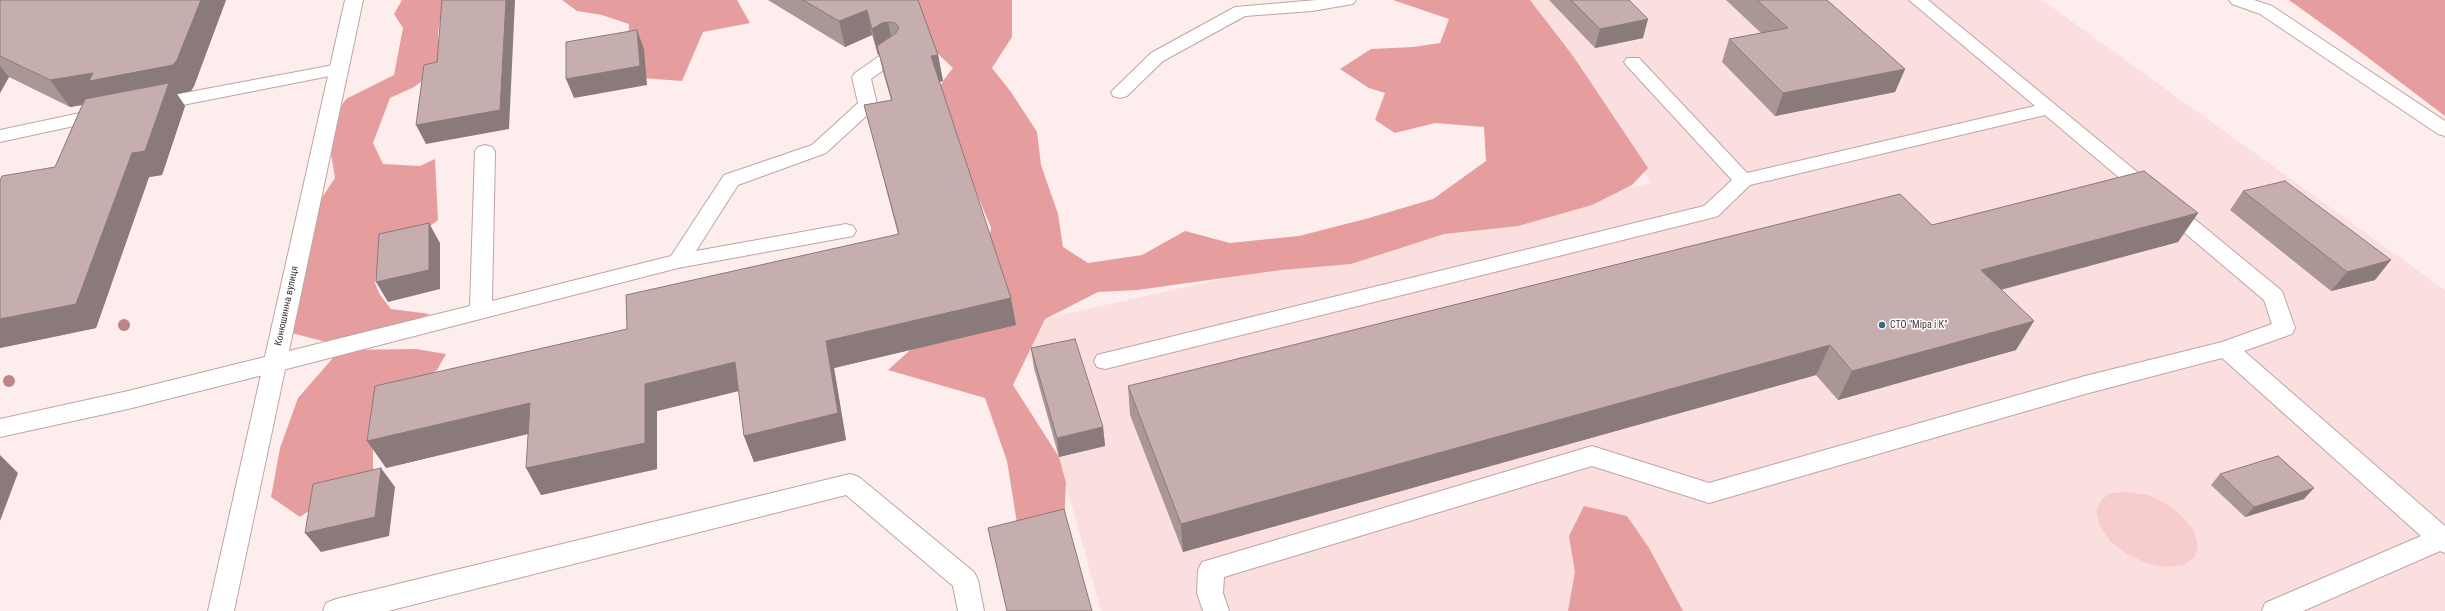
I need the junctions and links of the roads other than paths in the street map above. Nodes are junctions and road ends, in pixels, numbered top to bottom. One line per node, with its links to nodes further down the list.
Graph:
1 (354, 0): 8 (street, Конюшинна вулиця)
2 (1347, 0): 9 (street)
3 (1918, 0): 10 (street)
4 (2238, 0): 5 (street)
5 (2262, 5): 11 (street)
6 (894, 54): 16 (street)
7 (1633, 62): 14 (street)
8 (339, 69): 12 (street); 20 (street, Конюшинна вулиця)
9 (1120, 92)
10 (2049, 108): 14 (street); 18 (street)
11 (2445, 130)
12 (0, 136)
13 (485, 151): 17 (street)
14 (1743, 180): 19 (street)
15 (846, 231): 16 (street)
16 (678, 261): 17 (street)
17 (480, 312): 20 (street)
18 (2226, 349): 22 (street); 26 (street)
19 (1105, 361)
20 (275, 364): 21 (street); 23 (street, Конюшинна вулиця)
21 (0, 428)
22 (2443, 541): 27 (street)
23 (221, 611)
24 (336, 611): 25 (street)
25 (971, 611)
26 (1216, 611)
27 (2275, 611)

